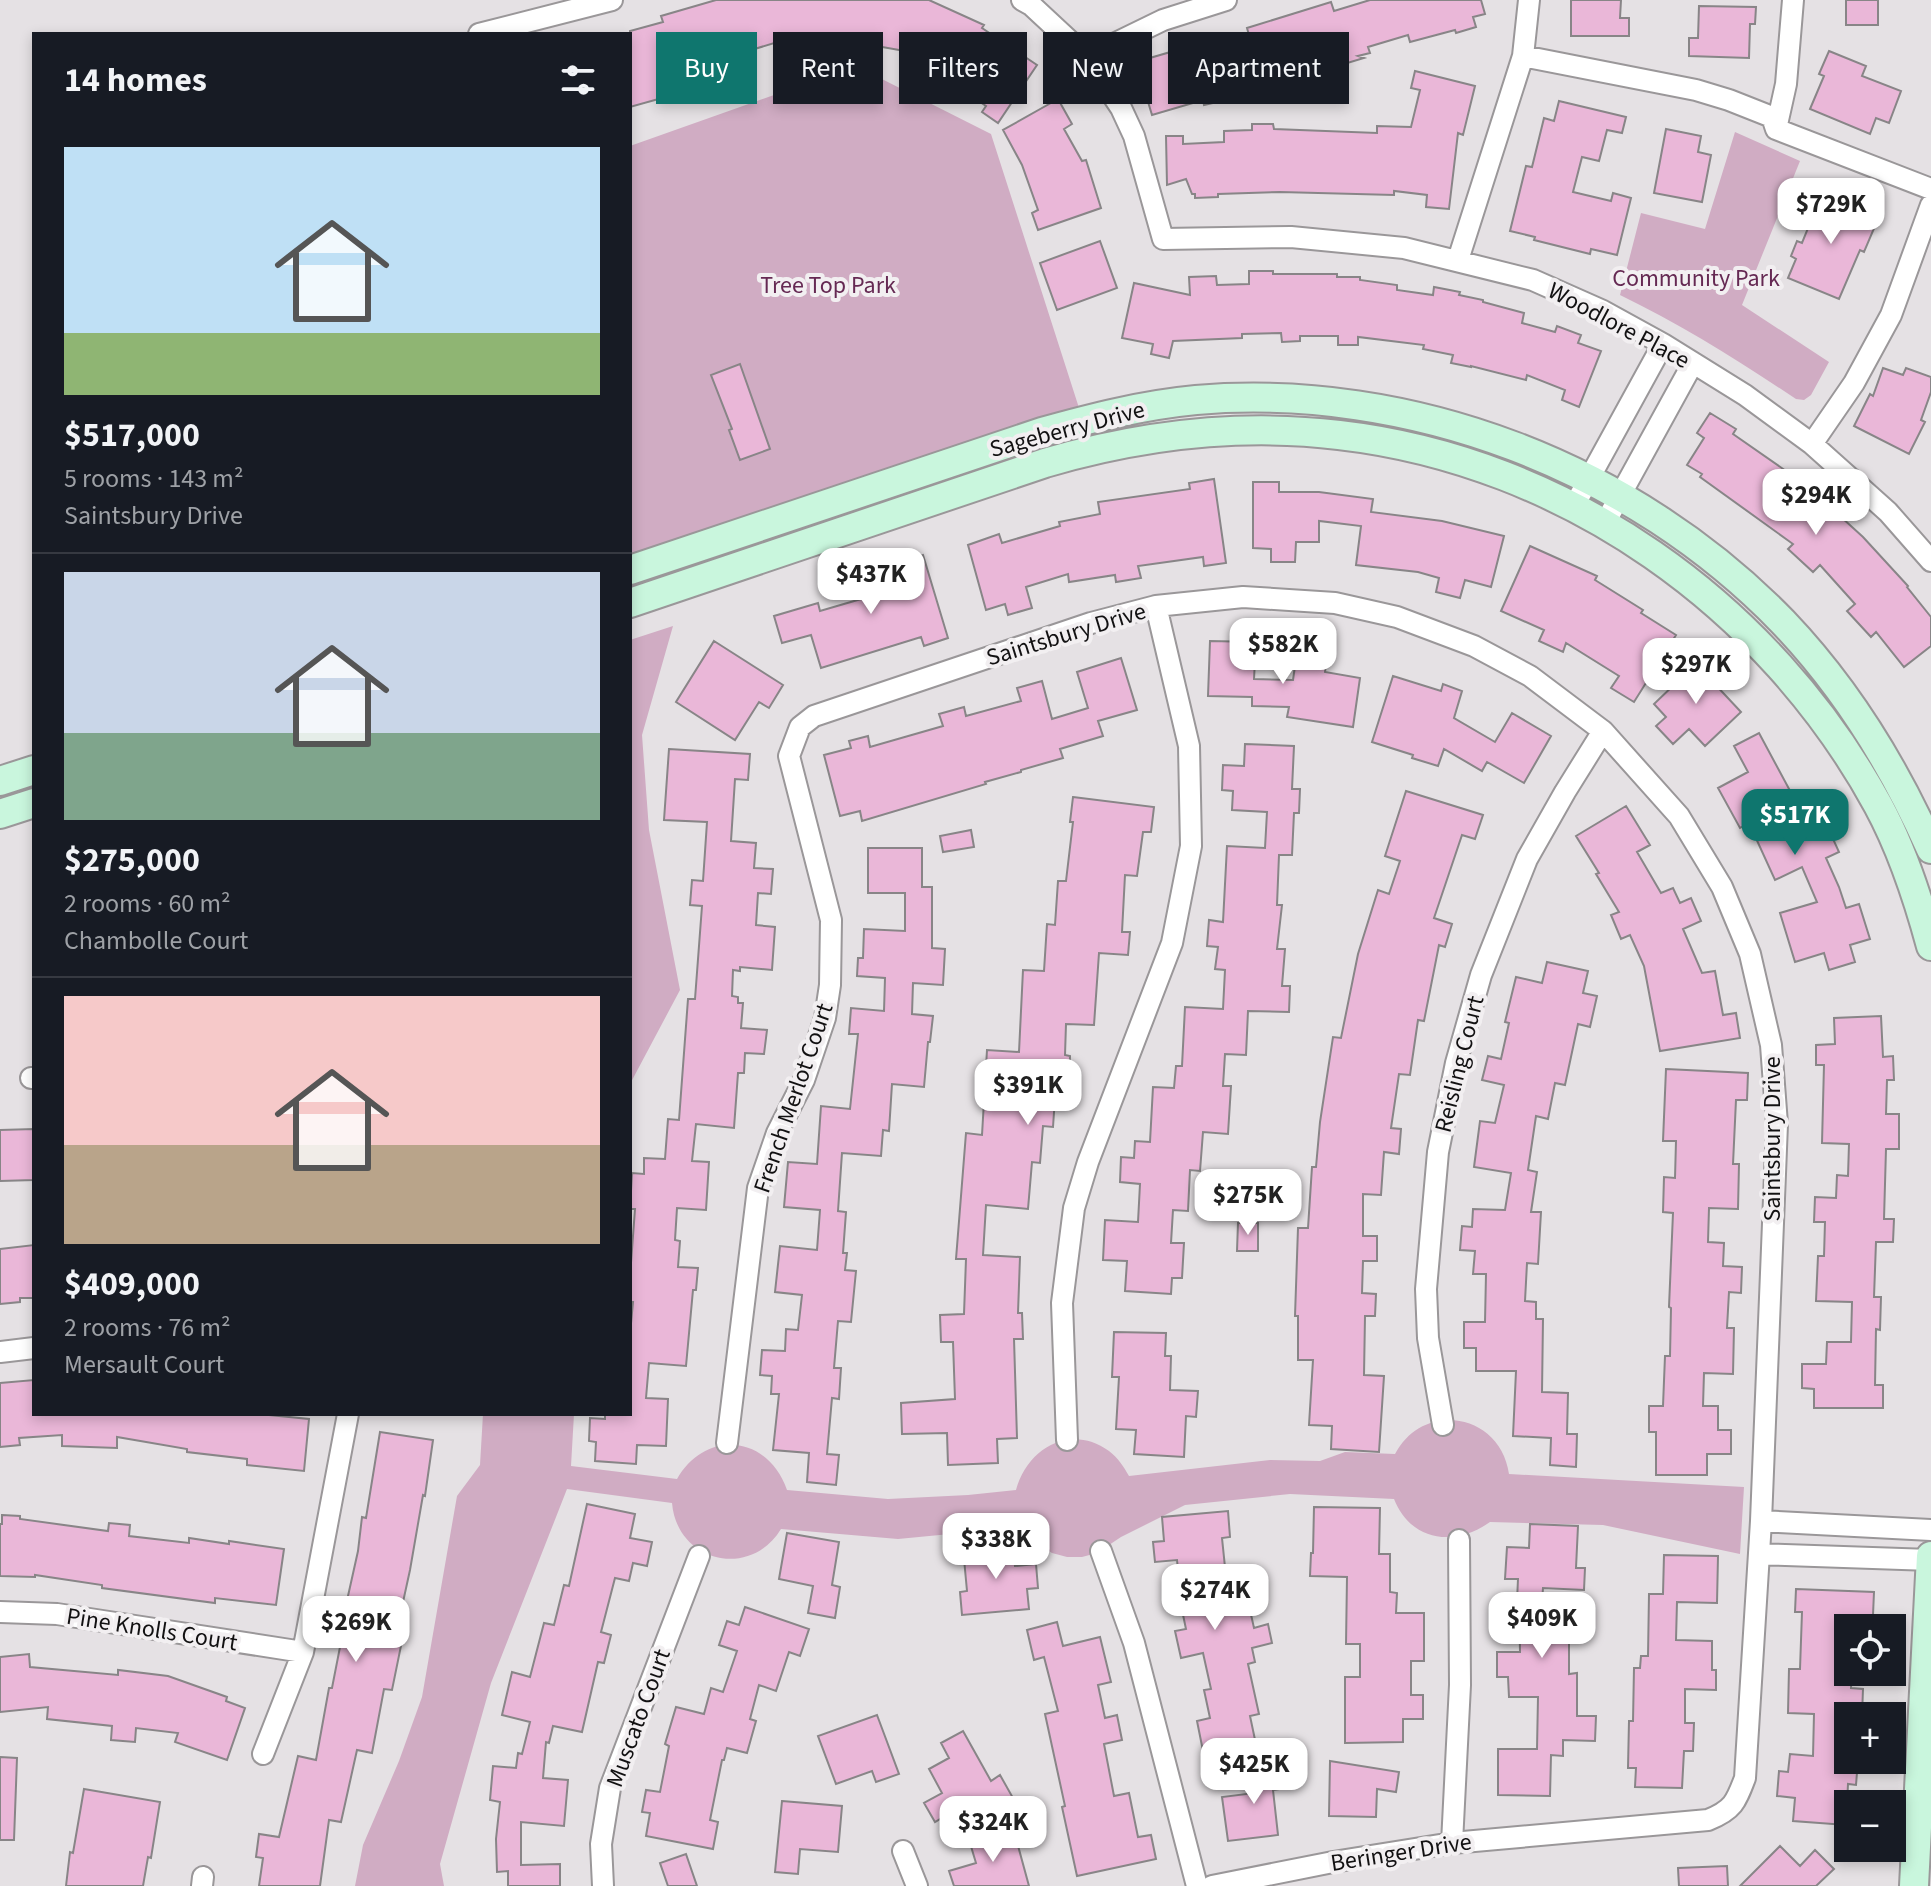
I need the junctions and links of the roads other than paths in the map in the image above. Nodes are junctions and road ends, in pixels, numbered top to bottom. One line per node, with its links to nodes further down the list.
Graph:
1 (612, 0): 6 (street)
2 (1022, 0): 7 (street)
3 (1226, 0): 8 (street)
4 (1529, 0): 9 (street)
5 (1793, 0): 11 (street)
6 (487, 32)
7 (1060, 32)
8 (1138, 32)
9 (1523, 56): 11 (street); 14 (street)
10 (1118, 104): 14 (street, Woodlore Place)
11 (1776, 129): 12 (street)
12 (1931, 189)
13 (1931, 205): 17 (street)
14 (1458, 260): 15 (street, Woodlore Place)
15 (1663, 344): 16 (street, Woodlore Place); 18 (street)
16 (1693, 363): 17 (street, Woodlore Place); 18 (street)
17 (1812, 444): 20 (street, Woodlore Place)
18 (1605, 487): 19 (street); 19 (street); 21 (street, Sageberry Drive); 28 (street, Sageberry Drive)
19 (1589, 515): 22 (street, Sageberry Drive); 29 (street, Sageberry Drive)
20 (1931, 561)
21 (632, 569)
22 (632, 602)
23 (1156, 606): 24 (street, Saintsbury Drive); 25 (street, Saintsbury Drive); 34 (street)
24 (1603, 731): 33 (street, Reisling Court); 36 (street, Saintsbury Drive)
25 (789, 756): 35 (street, French Merlot Court)
26 (32, 771): 27 (street)
27 (0, 781)
28 (1931, 849)
29 (1931, 946)
30 (32, 1348): 31 (street)
31 (0, 1352)
32 (348, 1416): 44 (street)
33 (1443, 1425)
34 (1067, 1440)
35 (727, 1443)
36 (1761, 1521): 37 (street); 40 (street, Saintsbury Drive)
37 (1931, 1530)
38 (1459, 1540): 47 (street)
39 (1101, 1551): 51 (street)
40 (1759, 1554): 42 (street); 46 (street, Saintsbury Drive)
41 (699, 1556): 49 (street, Muscato Court)
42 (1931, 1558): 53 (street)
43 (0, 1612): 44 (street, Pine Knolls Court)
44 (303, 1652): 45 (street)
45 (263, 1754)
46 (1591, 1829): 47 (street, Beringer Drive)
47 (1452, 1843): 52 (street, Beringer Drive)
48 (903, 1851): 50 (street)
49 (603, 1886)
50 (917, 1886)
51 (1197, 1886)
52 (1212, 1886)
53 (1914, 1886)

